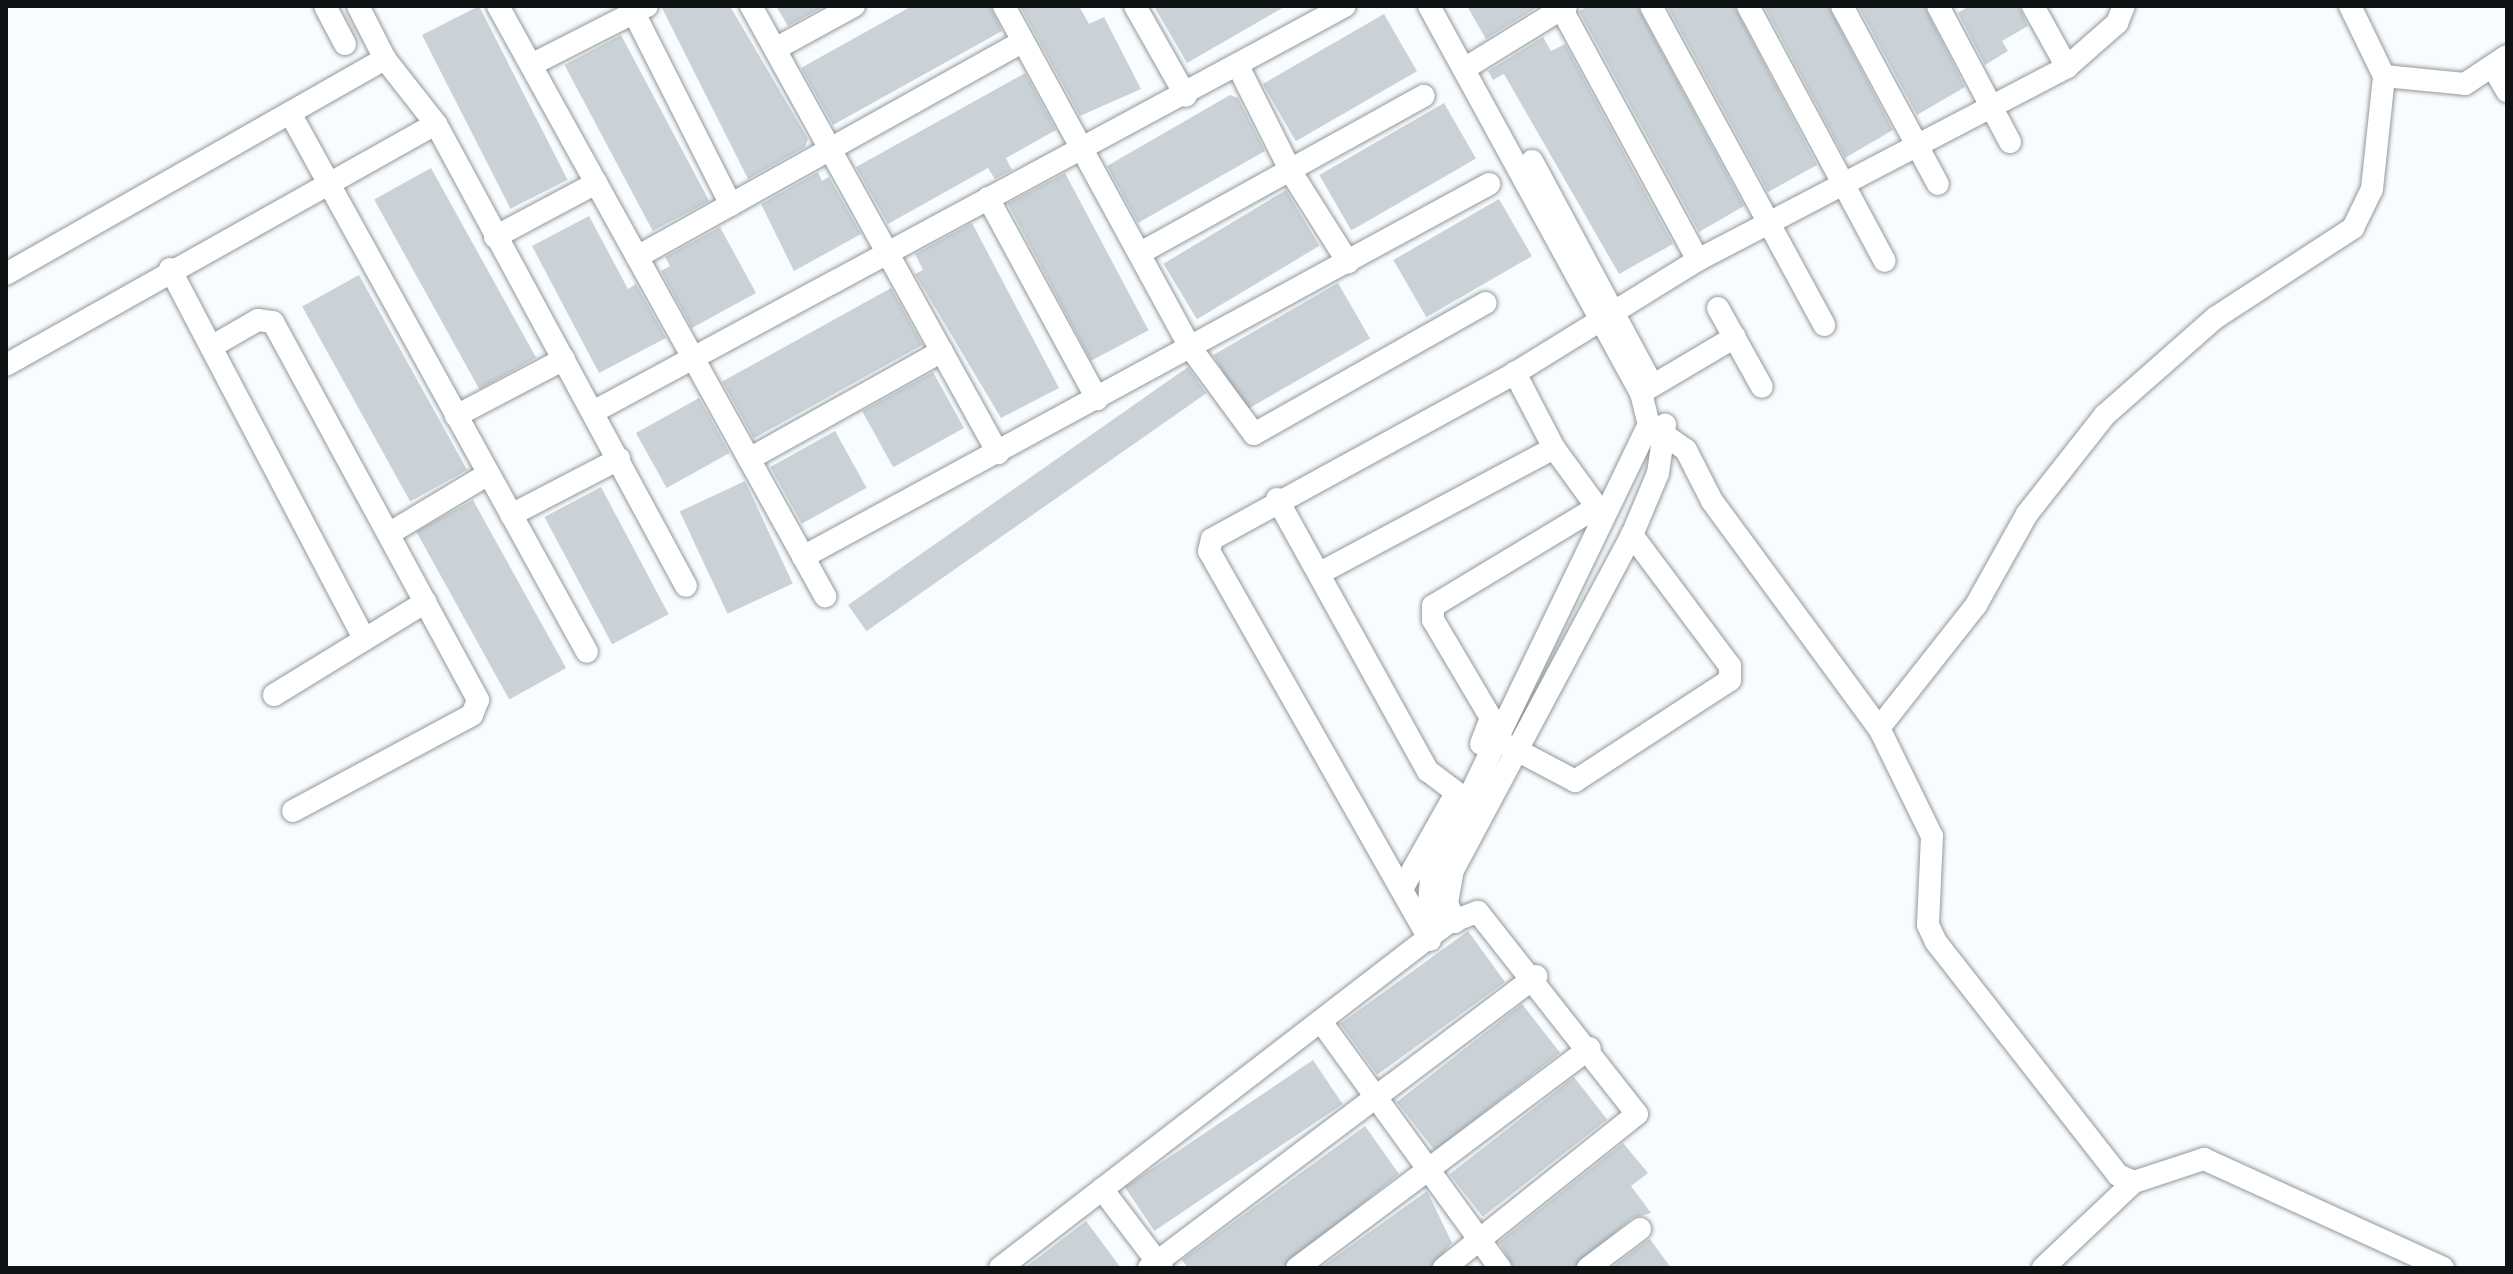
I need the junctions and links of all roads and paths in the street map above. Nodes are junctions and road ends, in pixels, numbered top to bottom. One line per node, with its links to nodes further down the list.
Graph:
1 (325, 6): 21 (street)
2 (358, 6): 23 (street)
3 (498, 6): 25 (street)
4 (751, 6): 22 (street)
5 (854, 6): 22 (street)
6 (1004, 6): 20 (street)
7 (1135, 6): 31 (street)
8 (1345, 6): 27 (street)
9 (1429, 6): 26 (street)
10 (1447, 6): 26 (street)
11 (1651, 6): 48 (street)
12 (1748, 6): 41 (street)
13 (1842, 6): 38 (street)
14 (1938, 6): 33 (street)
15 (2033, 6): 28 (street)
16 (2124, 6): 28 (street)
17 (2350, 6): 29 (street)
18 (1562, 7): 26 (street); 53 (street)
19 (641, 10): 25 (street); 47 (street)
20 (1023, 41): 37 (street); 39 (street)
21 (345, 44)
22 (775, 49): 39 (street)
23 (385, 59): 34 (street); 35 (street)
24 (2500, 61): 29 (street); 30 (street)
25 (531, 65): 42 (street)
26 (1471, 65): 60 (street)
27 (1238, 66): 31 (street); 40 (street)
28 (2067, 67): 33 (street)
29 (2384, 76): 94 (street)
30 (2507, 91)
31 (1186, 96): 37 (street)
32 (1424, 96): 40 (street)
33 (1995, 107): 36 (street); 38 (street)
34 (290, 113): 45 (street); 57 (street)
35 (436, 124): 45 (street); 49 (street)
36 (2010, 142)
37 (1085, 144): 46 (street); 51 (street)
38 (1922, 146): 41 (street); 44 (street)
39 (831, 150): 47 (street); 50 (street)
40 (1291, 172): 51 (street); 55 (street)
41 (1847, 182): 48 (street); 54 (street)
42 (596, 183): 49 (street); 52 (street)
43 (1489, 184): 55 (street)
44 (1938, 184)
45 (328, 186): 56 (street); 74 (street)
46 (988, 198): 50 (street); 72 (street)
47 (731, 205): 52 (street)
48 (1768, 225): 53 (street); 61 (street)
49 (495, 237): 67 (street)
50 (886, 251): 65 (street); 66 (street)
51 (1142, 252): 64 (street)
52 (637, 257): 66 (street)
53 (1698, 260): 60 (street)
54 (1885, 261)
55 (1348, 262): 64 (street)
56 (170, 269): 63 (street); 68 (street)
57 (6, 274)
58 (1486, 303): 64 (street)
59 (1718, 308): 62 (street)
60 (1607, 318): 69 (street); 71 (street)
61 (1824, 325)
62 (1735, 337): 70 (street); 71 (street)
63 (211, 347): 84 (street); 91 (street)
64 (1190, 347): 72 (street)
65 (942, 351): 77 (street); 79 (street)
66 (694, 356): 73 (street); 79 (street)
67 (564, 359): 73 (street); 74 (street)
68 (6, 365)
69 (1515, 373): 76 (street); 81 (street)
70 (1762, 387)
71 (1647, 390): 75 (street)
72 (1097, 399): 77 (street)
73 (595, 411): 78 (street)
74 (456, 416): 80 (street)
75 (1658, 430): 82 (street); 85 (street); 94 (street)
76 (1554, 448): 82 (street); 87 (street)
77 (998, 453): 86 (street)
78 (619, 459): 83 (street); 88 (street)
79 (749, 459): 86 (street)
80 (488, 474): 83 (street); 84 (street)
81 (1277, 499): 87 (street); 99 (street)
82 (1603, 511): 95 (street); 95 (street)
83 (511, 515): 92 (street)
84 (390, 533): 90 (street)
85 (1632, 535): 96 (street); 96 (street)
86 (803, 557): 89 (street)
87 (1320, 573): 97 (street)
88 (686, 586)
89 (825, 596)
90 (426, 602): 91 (street); 98 (street)
91 (364, 638): 93 (street)
92 (587, 652)
93 (274, 695)
94 (1879, 728): 106 (street)
95 (1493, 734): 96 (street); 97 (street); 100 (street)
96 (1519, 755): 100 (street)
97 (1456, 792): 99 (street)
98 (293, 811)
99 (1402, 889): 100 (street)
100 (1442, 930): 101 (street); 102 (street)
101 (1536, 976): 103 (street); 104 (street)
102 (1322, 1023): 104 (street); 107 (street)
103 (1590, 1048): 105 (street); 109 (street)
104 (1373, 1099): 105 (street); 110 (street)
105 (1427, 1170): 109 (street); 112 (street)
106 (2134, 1182): 116 (street); 117 (street)
107 (1102, 1189): 110 (street); 111 (street)
108 (1640, 1229): 115 (street)
109 (1479, 1241): 113 (street); 114 (street)
110 (1156, 1266)
111 (1000, 1268)
112 (1297, 1268)
113 (1444, 1268)
114 (1500, 1268)
115 (1588, 1268)
116 (2043, 1268)
117 (2443, 1268)

